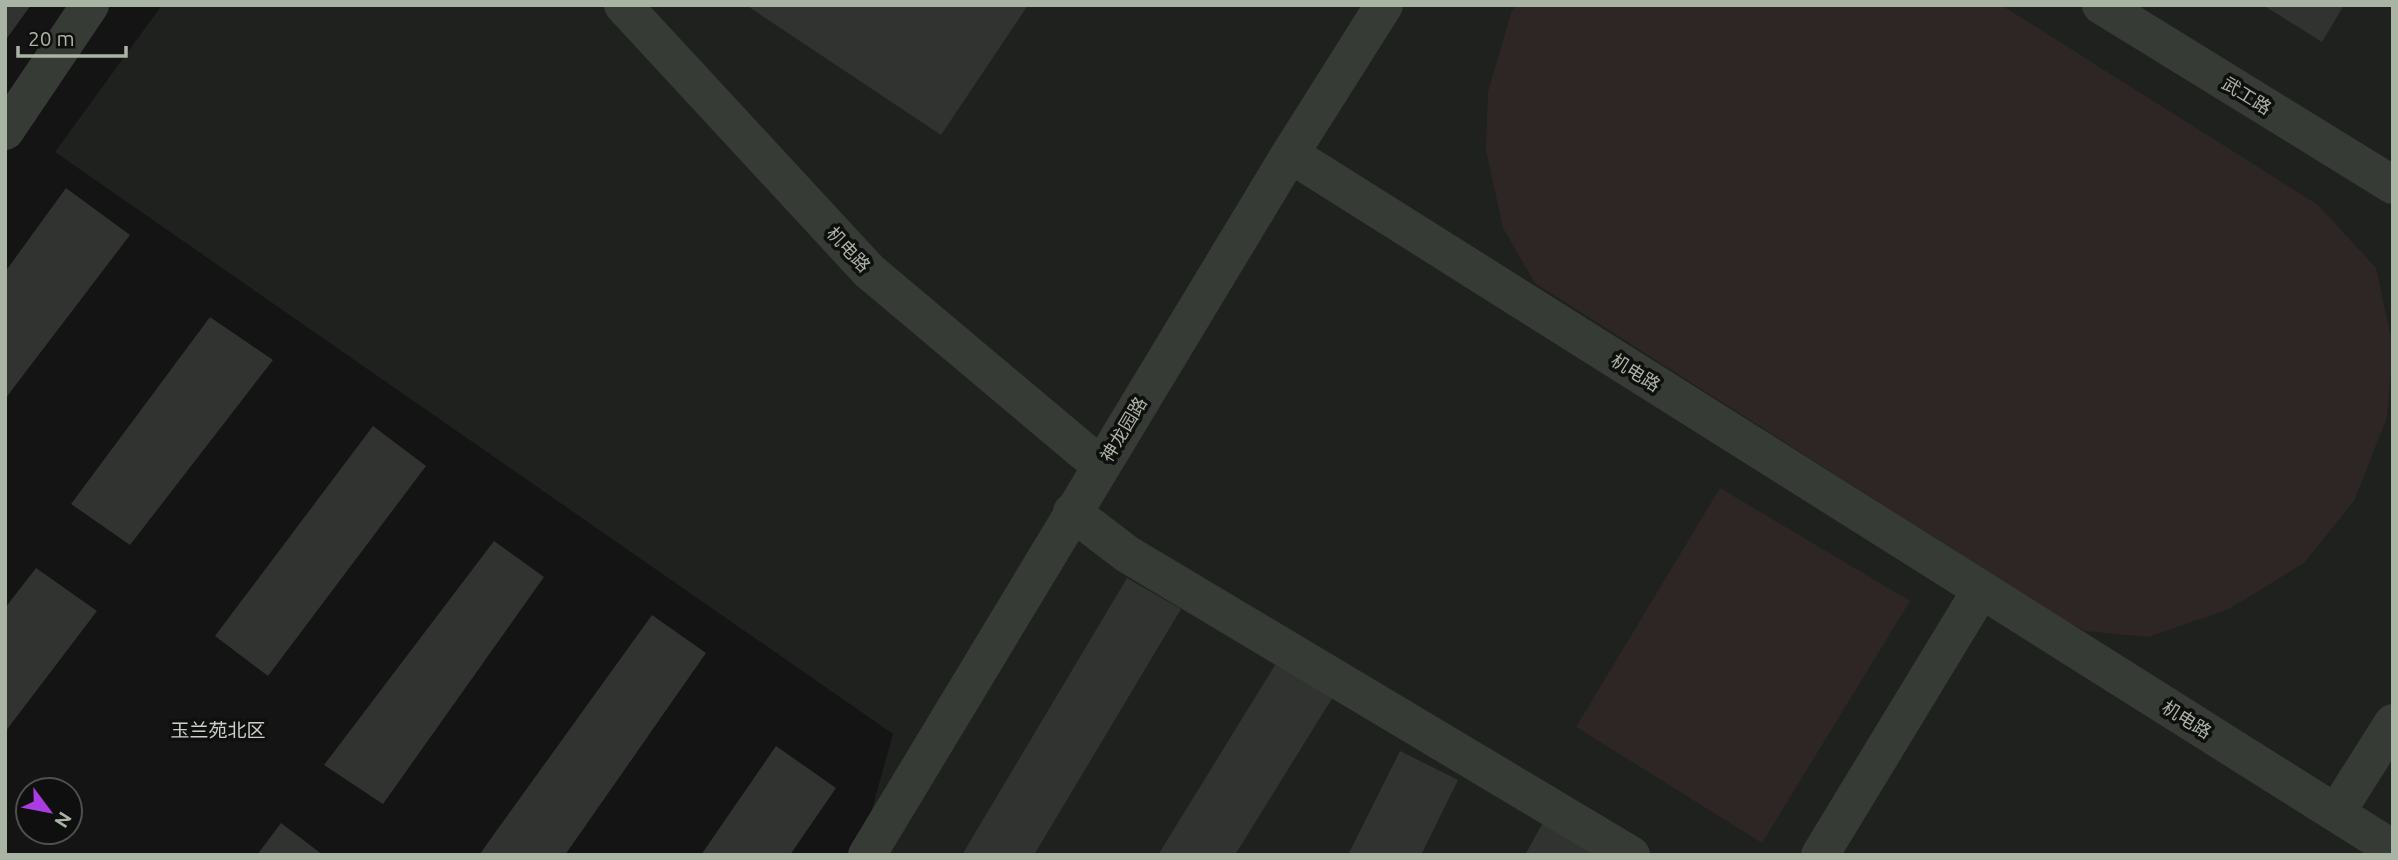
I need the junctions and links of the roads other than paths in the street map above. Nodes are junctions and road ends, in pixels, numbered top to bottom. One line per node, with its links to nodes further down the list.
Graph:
1 (90, 5): 5 (street)
2 (623, 5): 8 (street, 机电路)
3 (1384, 5): 6 (street, 神龙园路)
4 (2101, 5): 7 (street, 武工路)
5 (5, 131)
6 (1290, 154): 8 (street, 神龙园路); 10 (street, 机电路)
7 (2393, 185)
8 (1101, 466): 9 (street, 神龙园路)
9 (1072, 512): 14 (street, 神龙园路); 15 (street)
10 (1981, 590): 12 (street, 机电路); 16 (street)
11 (2393, 723): 12 (street)
12 (2336, 813): 13 (street, 机电路)
13 (2393, 849)
14 (867, 855)
15 (1631, 855)
16 (1820, 855)

